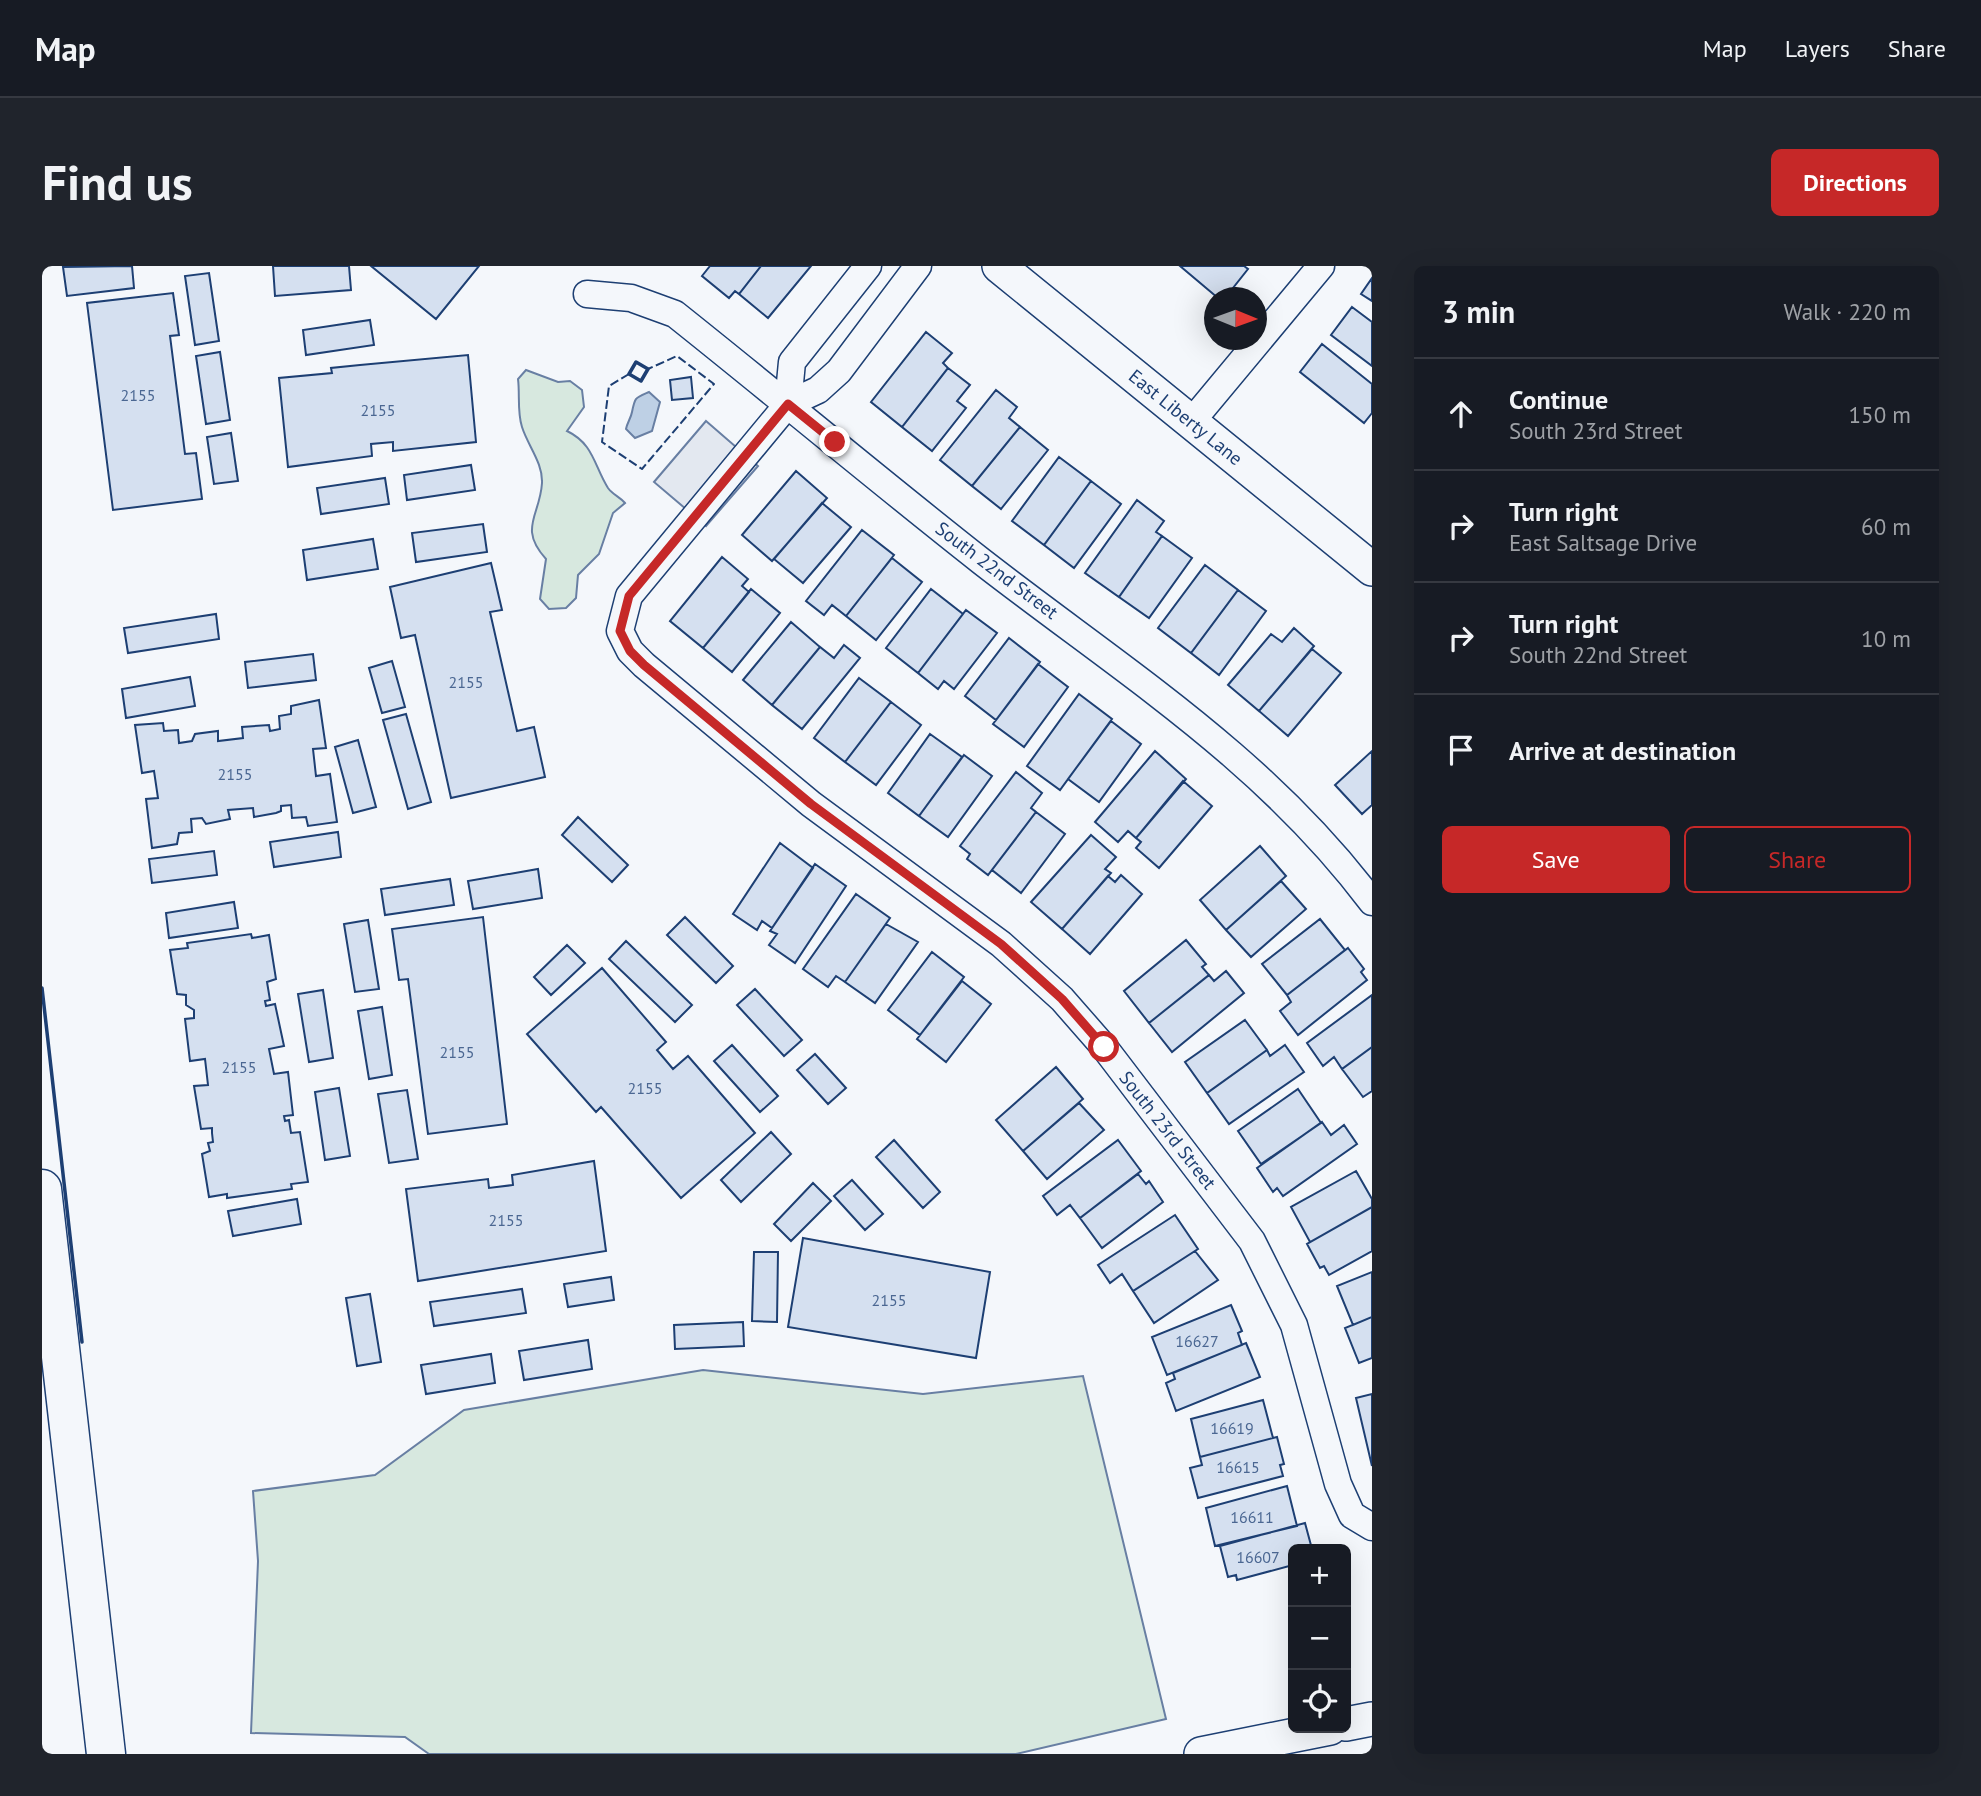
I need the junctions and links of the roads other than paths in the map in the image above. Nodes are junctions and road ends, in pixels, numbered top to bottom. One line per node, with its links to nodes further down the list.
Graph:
1 (868, 266): 6 (street)
2 (918, 266): 7 (street)
3 (999, 266): 9 (street, East Liberty Lane)
4 (1321, 266): 9 (street)
5 (587, 294): 8 (street, South 22nd Street)
6 (831, 311): 7 (street); 8 (street)
7 (864, 338): 8 (street)
8 (788, 404): 11 (street, South 22nd Street); 13 (street, South 23rd Street)
9 (1192, 421): 10 (street, East Liberty Lane)
10 (1372, 569)
11 (1372, 902)
12 (42, 1189): 16 (highway)
13 (1371, 1527)
14 (1372, 1719): 15 (street)
15 (1329, 1734): 17 (street)
16 (106, 1754)
17 (1201, 1754)

